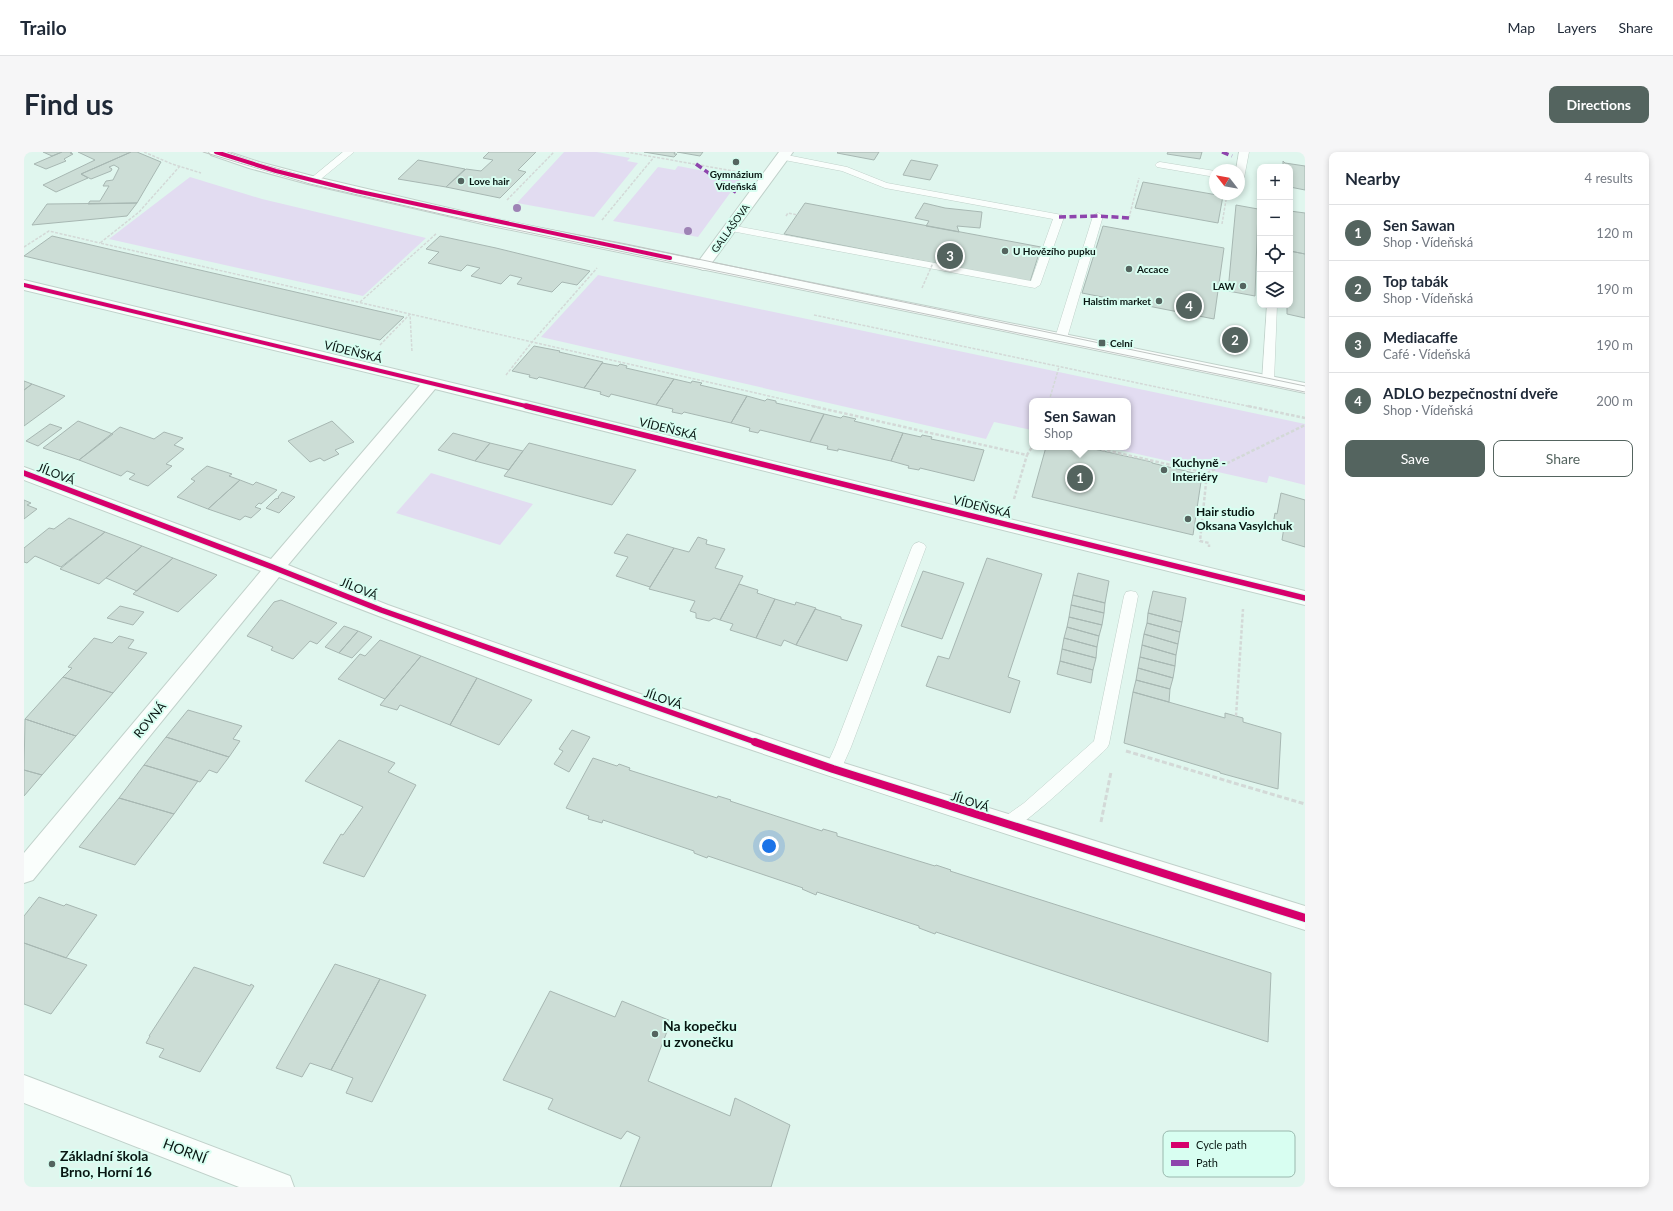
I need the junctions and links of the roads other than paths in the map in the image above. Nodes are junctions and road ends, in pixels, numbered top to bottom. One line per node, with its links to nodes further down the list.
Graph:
1 (216, 152): 8 (street)
2 (349, 152): 8 (lane)
3 (1244, 152): 5 (lane)
4 (784, 155): 10 (street, GALLAŠOVA); 10 (lane)
5 (1242, 164)
6 (1160, 165): 7 (lane)
7 (1209, 173)
8 (313, 182): 11 (street)
9 (1098, 216): 14 (lane)
10 (730, 228): 11 (street, GALLAŠOVA)
11 (703, 265): 14 (street)
12 (24, 285): 16 (street, VÍDEŇSKÁ)
13 (1272, 308): 15 (lane)
14 (1061, 338): 15 (street)
15 (1268, 381): 17 (street)
16 (431, 383): 20 (street); 22 (street, VÍDEŇSKÁ)
17 (1305, 388)
18 (24, 473): 20 (street, JÍLOVÁ)
19 (919, 547): 23 (lane)
20 (275, 568): 23 (street, JÍLOVÁ); 25 (street, ROVNÁ)
21 (1131, 596): 24 (lane)
22 (1305, 598)
23 (833, 769): 24 (street, JÍLOVÁ)
24 (1006, 825): 26 (street, JÍLOVÁ)
25 (24, 872)
26 (1305, 918)
27 (24, 1089): 28 (street, HORNÍ)
28 (276, 1186)

